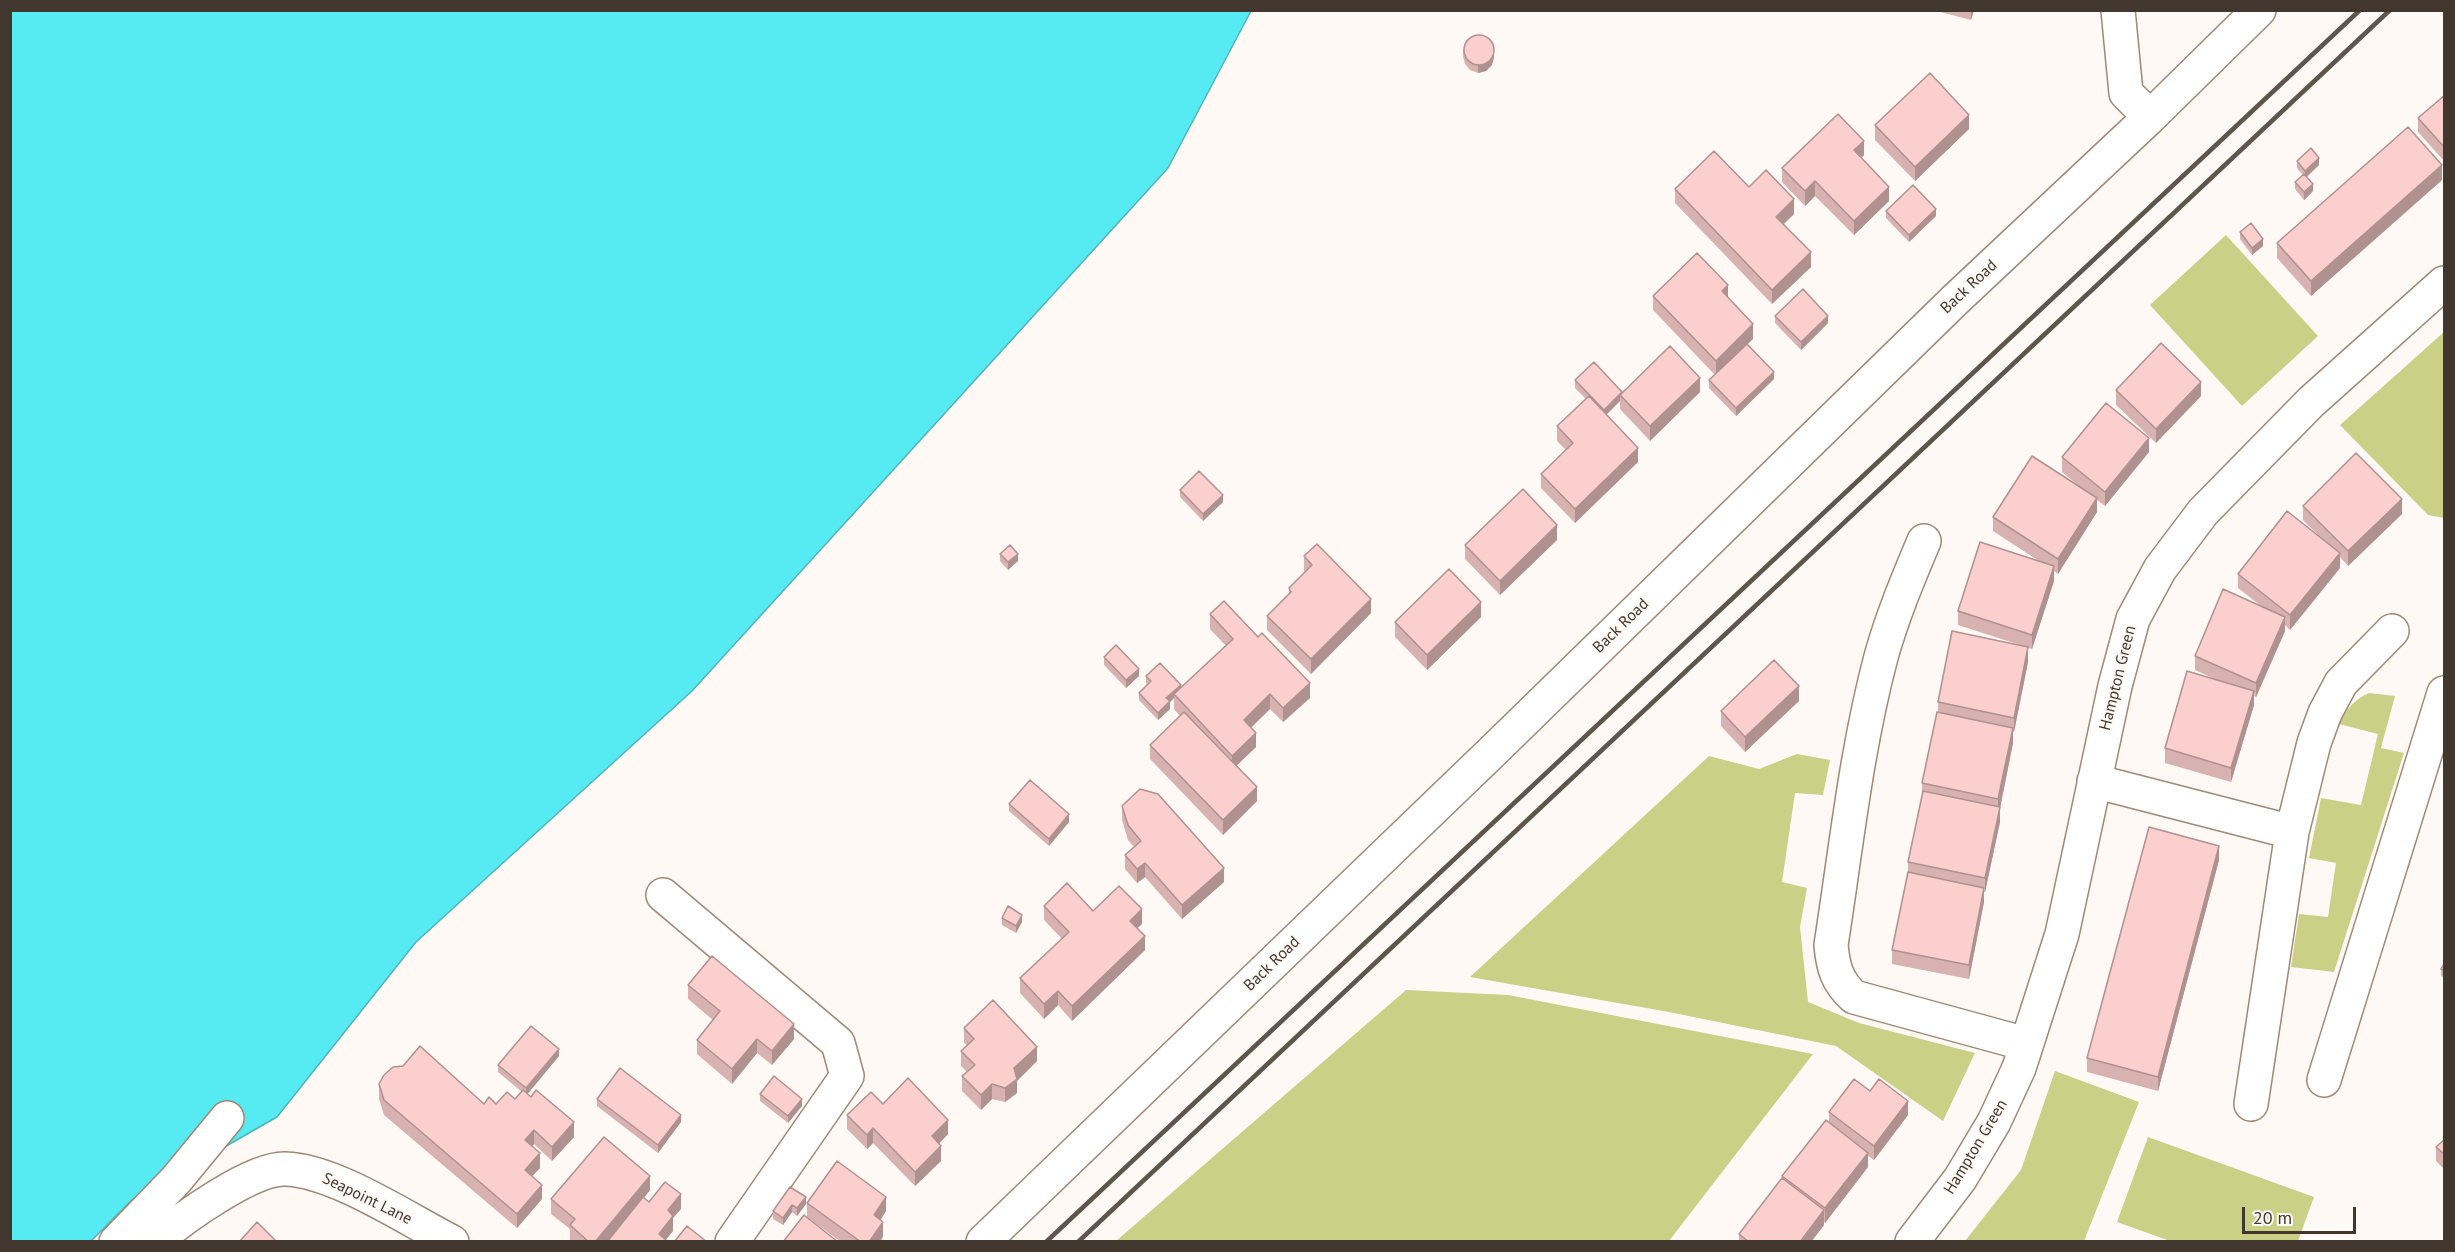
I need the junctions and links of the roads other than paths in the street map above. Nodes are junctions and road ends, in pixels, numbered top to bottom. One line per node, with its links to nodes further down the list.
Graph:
1 (2118, 10): 3 (street)
2 (2259, 10): 3 (street, Back Road)
3 (2150, 117): 19 (street, Back Road)
4 (2445, 283): 8 (street, Hampton Green)
5 (1924, 541): 11 (street)
6 (2392, 631): 9 (street)
7 (2445, 693): 12 (street)
8 (2094, 781): 9 (street); 11 (street, Hampton Green)
9 (2292, 832): 13 (street)
10 (663, 895): 18 (street)
11 (2026, 1044): 20 (street, Hampton Green)
12 (2324, 1080)
13 (2251, 1104)
14 (227, 1118): 15 (street)
15 (116, 1242)
16 (155, 1242): 17 (street, Seapoint Lane)
17 (452, 1242)
18 (732, 1242)
19 (983, 1242)
20 (1912, 1242)

